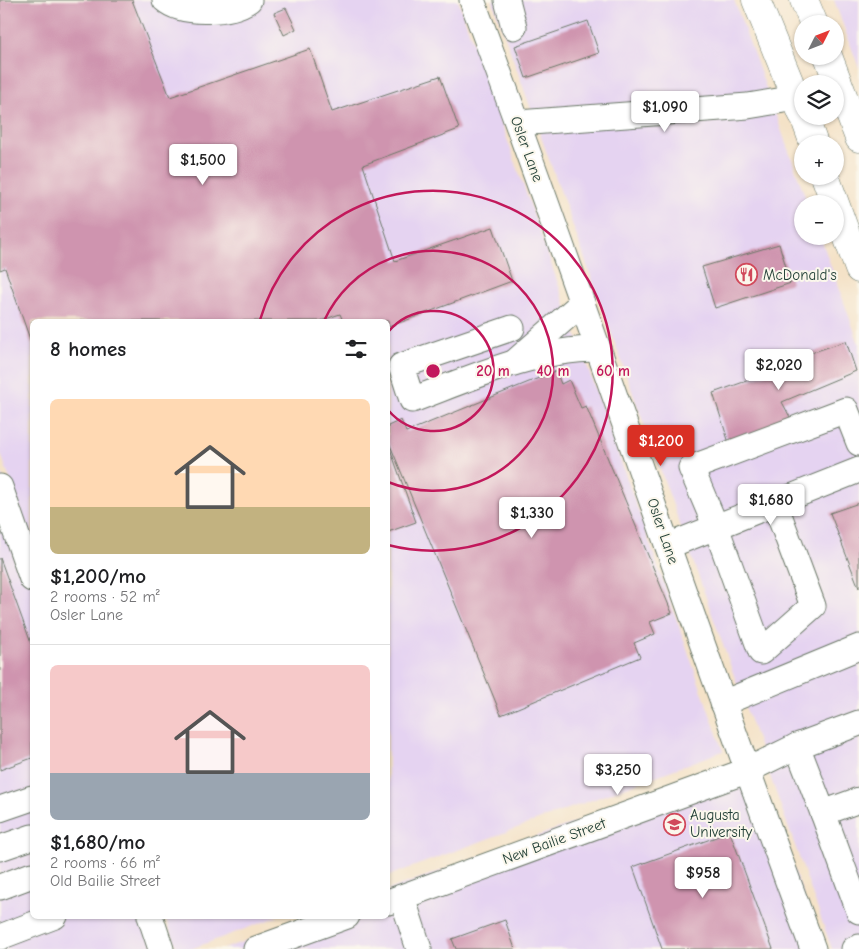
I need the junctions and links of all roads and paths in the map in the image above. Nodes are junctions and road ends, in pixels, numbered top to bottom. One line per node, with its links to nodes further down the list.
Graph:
1 (165, 0): 2 (street)
2 (249, 0)
3 (472, 0): 12 (street, Osler Lane)
4 (507, 0): 8 (street)
5 (756, 0): 9 (main road)
6 (804, 0): 7 (main road)
7 (810, 15)
8 (514, 27)
9 (794, 88)
10 (844, 101): 13 (main road)
11 (794, 106): 12 (street)
12 (518, 123): 16 (street, Osler Lane)
13 (859, 138)
14 (829, 185): 15 (main road)
15 (859, 269)
16 (582, 302): 19 (street, Osler Lane); 20 (street)
17 (512, 328): 18 (street)
18 (474, 341): 21 (street); 21 (street)
19 (598, 348): 20 (street); 27 (street, Osler Lane)
20 (513, 363): 21 (street)
21 (486, 373)
22 (859, 443): 26 (street)
23 (859, 470): 25 (street)
24 (0, 487): 28 (street)
25 (775, 504): 26 (street); 30 (street)
26 (716, 527): 27 (street); 30 (street)
27 (668, 546): 32 (street, Osler Lane)
28 (30, 573)
29 (859, 647): 31 (street)
30 (761, 652): 31 (street)
31 (772, 682): 32 (street)
32 (723, 703): 35 (street, Osler Lane)
33 (859, 723): 34 (street, New Bailie Street)
34 (797, 746): 35 (street, New Bailie Street); 39 (street)
35 (746, 771): 44 (street, New Bailie Street); 54 (street, Osler Lane)
36 (30, 799): 38 (street)
37 (859, 800): 39 (street)
38 (0, 810)
39 (823, 813): 45 (street)
40 (30, 838): 41 (street)
41 (0, 848)
42 (30, 876): 43 (street)
43 (0, 887)
44 (395, 899): 51 (street)
45 (859, 911)
46 (48, 919): 49 (street)
47 (151, 919): 52 (street)
48 (339, 919): 53 (street)
49 (0, 938)
50 (859, 947): 55 (street)
51 (417, 948)
52 (162, 949)
53 (256, 949)
54 (813, 949)
55 (854, 949)

